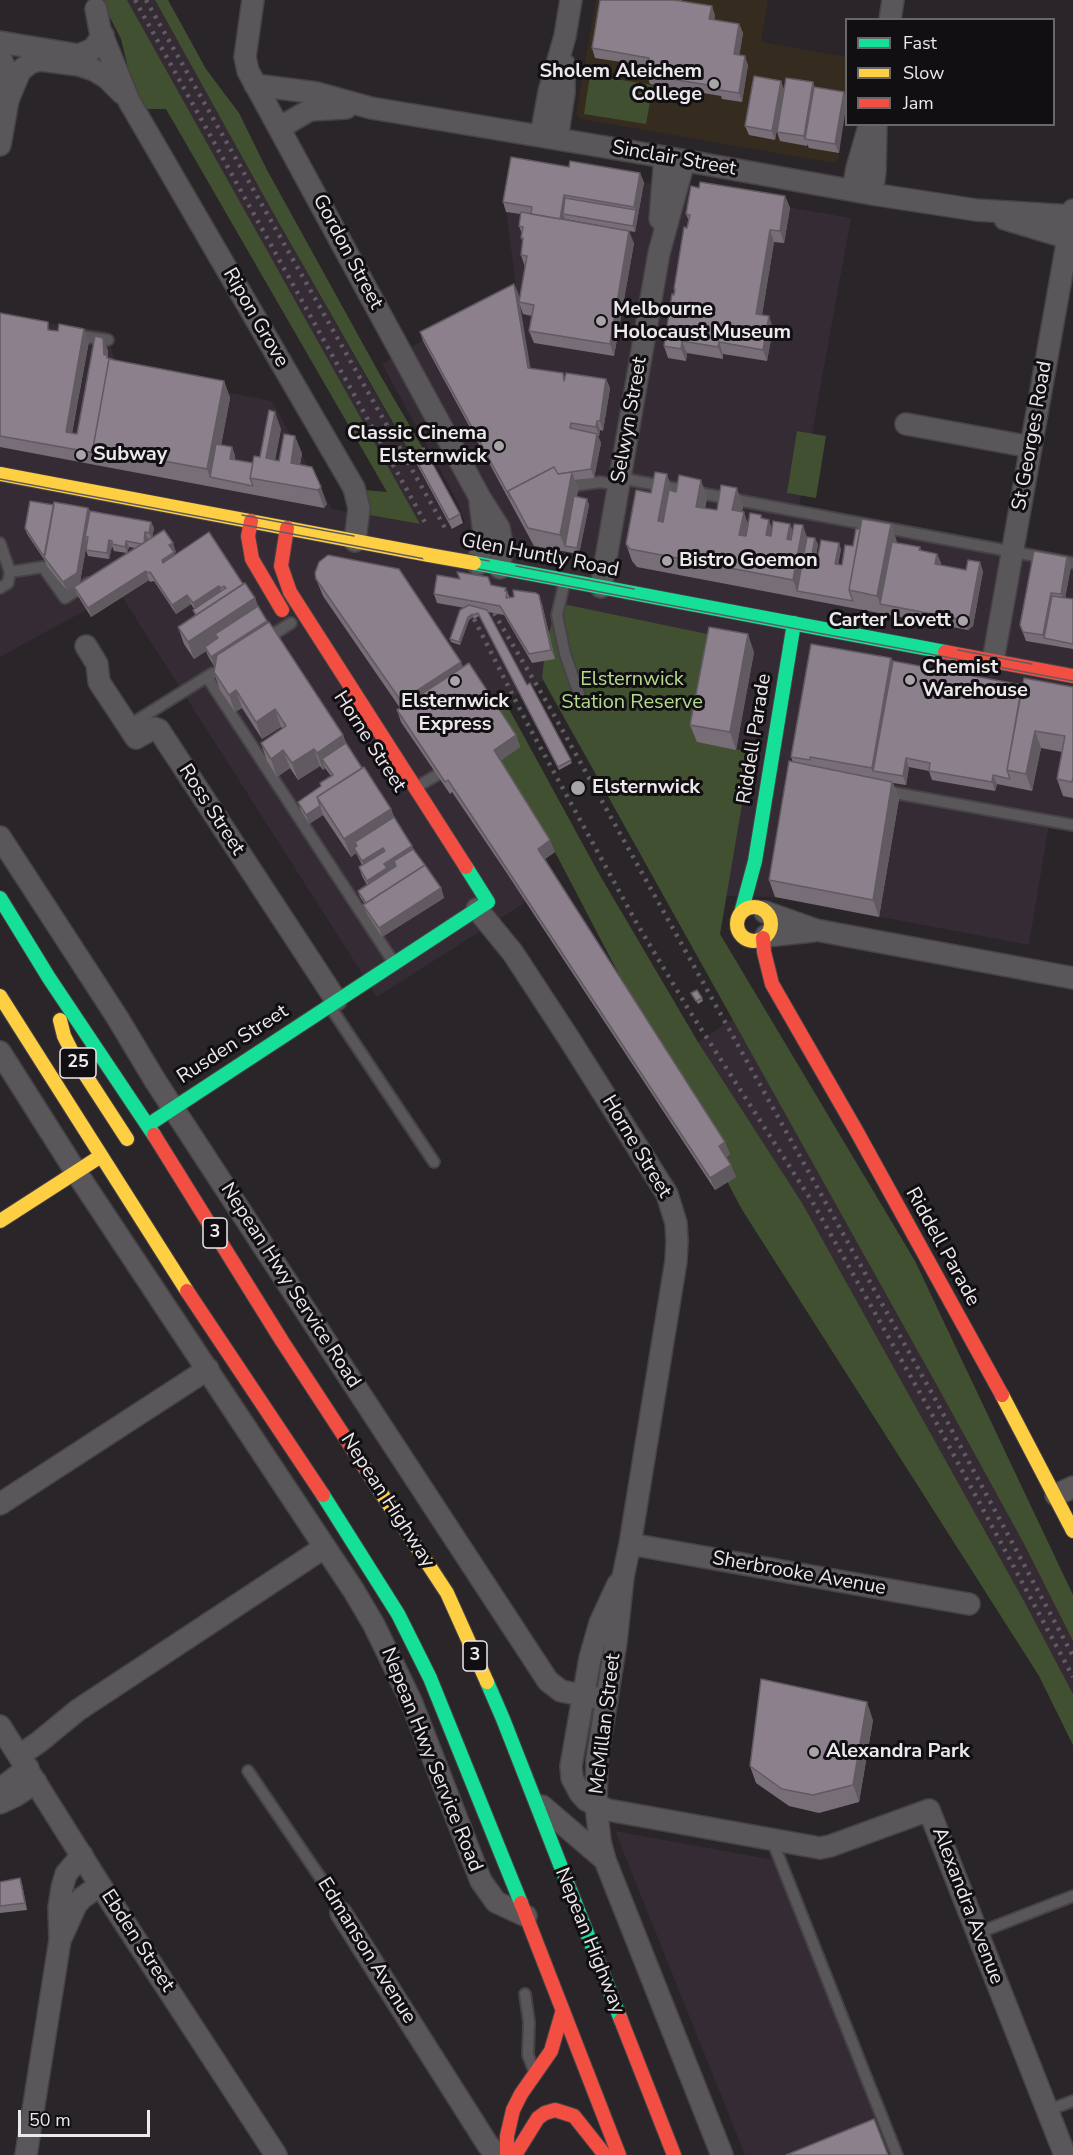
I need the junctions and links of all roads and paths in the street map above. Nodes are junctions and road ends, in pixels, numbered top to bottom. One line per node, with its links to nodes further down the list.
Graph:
1 (254, 0): 7 (street, Gordon Street)
2 (571, 0): 14 (street)
3 (93, 5): 4 (street, Ripon Grove); 9 (street, Ripon Grove)
4 (103, 35): 5 (street); 9 (street, Ripon Grove)
5 (0, 42)
6 (0, 57): 8 (street)
7 (255, 85): 10 (street, Sinclair Street); 13 (street, Gordon Street)
8 (8, 100): 9 (street); 15 (street)
9 (129, 100): 31 (street, Ripon Grove)
10 (371, 108): 13 (street, Sinclair Street); 14 (street, Sinclair Street)
11 (869, 126): 17 (street)
12 (876, 126): 17 (street)
13 (279, 128): 28 (street, Gordon Street)
14 (549, 138): 16 (street, Sinclair Street)
15 (0, 145)
16 (675, 159): 17 (street, Sinclair Street); 26 (street, Selwyn Street)
17 (862, 192): 18 (street, Sinclair Street)
18 (976, 210): 19 (street, Sinclair Street); 20 (street, Sinclair Street)
19 (1072, 213): 20 (street, St Georges Road)
20 (1068, 238): 24 (street, St Georges Road)
21 (65, 333): 22 (lane)
22 (108, 340)
23 (906, 423): 24 (street)
24 (1031, 447): 33 (street, St Georges Road)
25 (0, 474): 29 (main road, Glen Huntly Road)
26 (620, 481): 27 (lane); 33 (lane); 40 (street, Selwyn Street)
27 (565, 487)
28 (479, 496): 34 (street, Gordon Street); 36 (street, Gordon Street)
29 (251, 521): 30 (main road, Glen Huntly Road); 43 (main road)
30 (287, 528): 31 (main road, Glen Huntly Road); 42 (main road, Horne Street)
31 (355, 541): 34 (main road, Glen Huntly Road, bridge)
32 (0, 543): 37 (lane)
33 (1012, 551): 35 (lane); 48 (street, St Georges Road)
34 (476, 563): 36 (main road, Glen Huntly Road)
35 (1073, 563)
36 (500, 568): 39 (main road, Glen Huntly Road)
37 (10, 572): 38 (lane); 41 (lane)
38 (94, 580)
39 (565, 580): 40 (main road, Glen Huntly Road); 52 (lane)
40 (601, 587): 44 (main road, Glen Huntly Road)
41 (0, 588)
42 (304, 615): 43 (main road); 55 (main road, Horne Street)
43 (291, 623): 45 (main road); 46 (lane)
44 (794, 623): 48 (main road, Glen Huntly Road); 59 (main road, Riddell Parade)
45 (301, 638)
46 (256, 645)
47 (86, 646): 53 (street)
48 (993, 661): 50 (main road, Glen Huntly Road)
49 (227, 664): 51 (lane)
50 (1073, 676)
51 (207, 677): 53 (lane); 69 (lane)
52 (579, 694)
53 (128, 726): 75 (street, Ross Street)
54 (437, 775): 55 (lane)
55 (415, 788): 62 (main road, Horne Street)
56 (869, 788): 57 (lane)
57 (1073, 825)
58 (0, 837): 77 (street, Nepean Hwy Service Road)
59 (755, 861): 63 (main road, Riddell Parade); 64 (main road, Riddell Parade)
60 (455, 876): 62 (main road, Horne Street)
61 (0, 898): 71 (main road, Nepean Highway / 3)
62 (483, 905): 69 (main road, Rusden Street); 83 (street, Horne Street)
63 (764, 911): 64 (main road); 65 (street); 67 (main road)
64 (741, 913): 66 (main road)
65 (816, 930): 67 (street); 72 (street)
66 (741, 935): 67 (main road); 68 (main road)
67 (764, 937): 73 (main road, Riddell Parade)
68 (747, 953)
69 (394, 963): 75 (main road, Rusden Street)
70 (754, 968): 73 (main road, Riddell Parade)
71 (49, 978): 78 (main road, Nepean Highway / 3); 79 (main road, 25)
72 (1073, 978)
73 (772, 984): 85 (main road, Riddell Parade)
74 (0, 996): 79 (main road)
75 (333, 1003): 77 (main road, Rusden Street); 80 (lane)
76 (0, 1052): 81 (street)
77 (173, 1107): 78 (main road, Rusden Street); 92 (street, Nepean Hwy Service Road)
78 (148, 1125): 79 (main road, Rusden Street); 98 (main road, Nepean Highway / 3)
79 (114, 1147): 81 (main road, Rusden Street); 107 (main road)
80 (434, 1162)
81 (76, 1172): 82 (main road, Rusden Street); 84 (street, Nepean Hwy Service Road)
82 (0, 1221)
83 (676, 1223): 88 (street, McMillan Street)
84 (208, 1369): 86 (street); 89 (street, Nepean Hwy Service Road)
85 (1064, 1491): 87 (main road, Riddell Parade)
86 (0, 1504)
87 (1073, 1531)
88 (630, 1544): 90 (street, McMillan Street); 91 (street, Sherbrooke Avenue)
89 (325, 1548): 95 (street); 107 (street, Nepean Hwy Service Road)
90 (623, 1577): 92 (street, McMillan Street); 93 (street, McMillan Street)
91 (969, 1604)
92 (583, 1696): 93 (street, Nepean Hwy Service Road); 100 (street, McMillan Street)
93 (607, 1700): 100 (street, McMillan Street)
94 (0, 1726): 95 (street, Ebden Street)
95 (24, 1763): 97 (street); 99 (street); 102 (street, Ebden Street)
96 (248, 1771): 106 (lane, Edmanson Avenue)
97 (0, 1789)
98 (533, 1797): 103 (street); 121 (main road, Nepean Highway / 3)
99 (0, 1803)
100 (596, 1805): 101 (street, Alexandra Avenue); 103 (street)
101 (772, 1840): 108 (street, Alexandra Avenue); 123 (lane)
102 (82, 1855): 104 (street, Ebden Street); 109 (street)
103 (605, 1860): 122 (street)
104 (100, 1885): 109 (street); 118 (street, Ebden Street)
105 (1073, 1896): 108 (lane)
106 (341, 1913): 116 (street, Edmanson Avenue)
107 (526, 1916): 111 (main road)
108 (978, 1933): 114 (street, Alexandra Avenue)
109 (60, 1940): 117 (street)
110 (525, 1994): 112 (lane)
111 (562, 2013): 112 (main road); 120 (main road)
112 (535, 2074): 115 (main road); 116 (main road)
113 (1073, 2101): 114 (lane)
114 (1046, 2111): 124 (street, Alexandra Avenue)
115 (532, 2127): 116 (main road); 119 (main road)
116 (509, 2150)
117 (26, 2155)
118 (276, 2155)
119 (605, 2155)
120 (618, 2155)
121 (674, 2155)
122 (722, 2155)
123 (897, 2155)
124 (1065, 2155)

